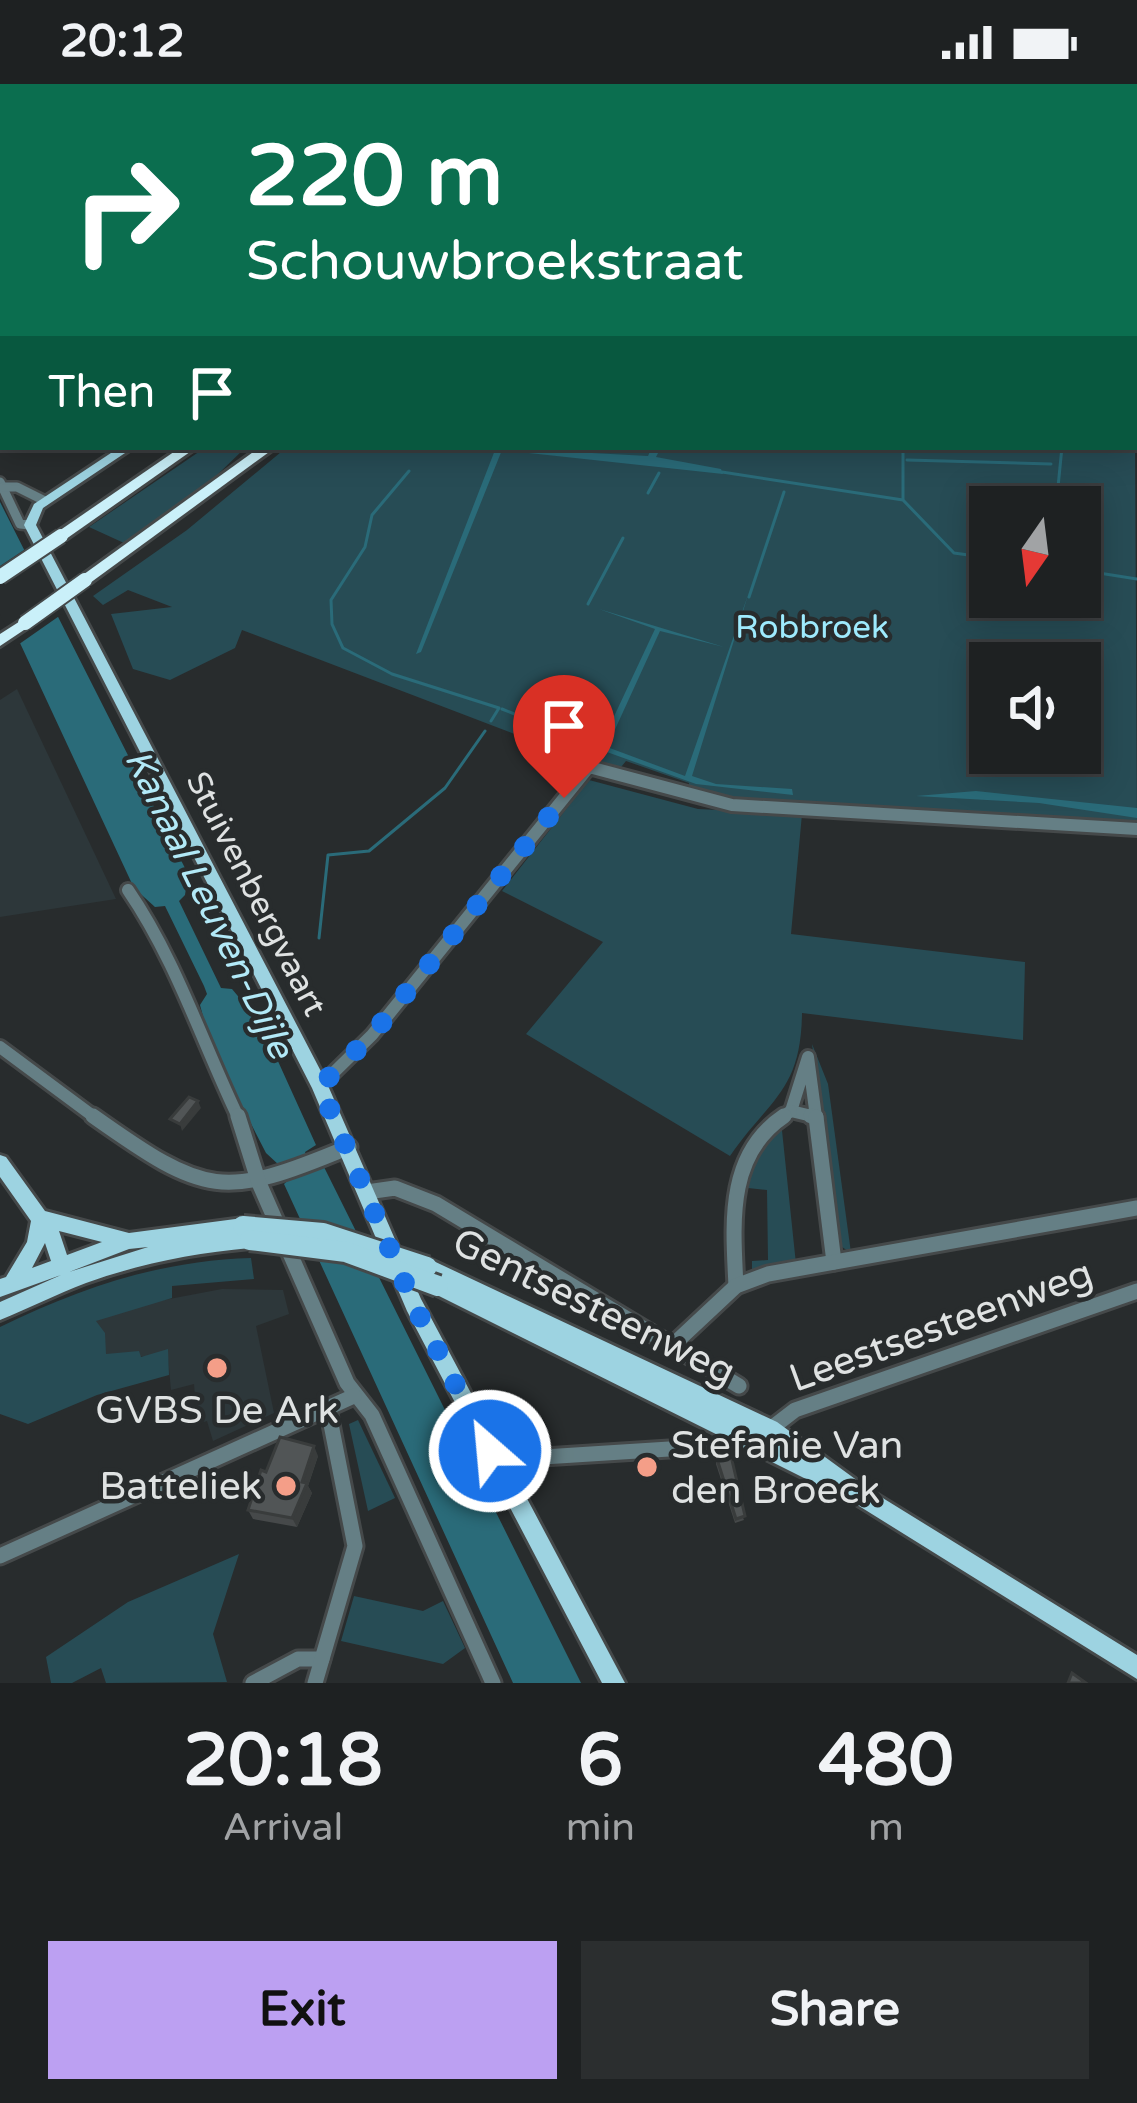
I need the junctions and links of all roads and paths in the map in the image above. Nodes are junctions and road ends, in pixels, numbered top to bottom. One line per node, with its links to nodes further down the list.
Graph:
1 (123, 450): 5 (main road)
2 (186, 450): 7 (highway, bridge)
3 (265, 450): 8 (highway, bridge)
4 (1, 484): 5 (street); 6 (street, Stuivenbergvaart)
5 (45, 501): 6 (main road)
6 (30, 525): 12 (main road, Stuivenbergvaart)
7 (0, 577)
8 (0, 640)
9 (1137, 829): 12 (street)
10 (128, 890): 17 (street)
11 (0, 1047): 17 (street)
12 (320, 1086): 15 (main road, Stuivenbergvaart)
13 (791, 1112): 14 (street); 14 (street); 26 (street)
14 (816, 1118): 23 (street)
15 (349, 1147): 17 (street); 18 (main road, Stuivenbergvaart)
16 (0, 1163): 20 (main road)
17 (266, 1181): 31 (street)
18 (367, 1192): 29 (street, Gentsesteenweg); 35 (main road, Stuivenbergvaart)
19 (1137, 1208): 23 (street)
20 (41, 1218): 22 (main road); 24 (main road); 25 (main road)
21 (247, 1233): 22 (main road, Gentsesteenweg); 24 (main road, Gentsesteenweg); 33 (main road, Gentsesteenweg, bridge); 33 (main road, Gentsesteenweg, bridge)
22 (129, 1241): 24 (main road, Gentsesteenweg)
23 (834, 1262): 26 (street)
24 (63, 1272): 25 (main road); 28 (main road)
25 (6, 1285)
26 (736, 1286): 29 (street)
27 (1137, 1291): 33 (street, Leestsesteenweg)
28 (0, 1311)
29 (674, 1344): 30 (street, Gentsesteenweg)
30 (739, 1386)
31 (354, 1396): 32 (street); 41 (street)
32 (328, 1409): 36 (street); 37 (street)
33 (764, 1436): 38 (main road, Gentsesteenweg)
34 (731, 1445): 35 (street)
35 (495, 1460): 42 (main road, Stuivenbergvaart)
36 (0, 1556)
37 (322, 1659): 39 (street); 40 (street)
38 (1137, 1668)
39 (253, 1683)
40 (315, 1683)
41 (493, 1683)
42 (614, 1683)

